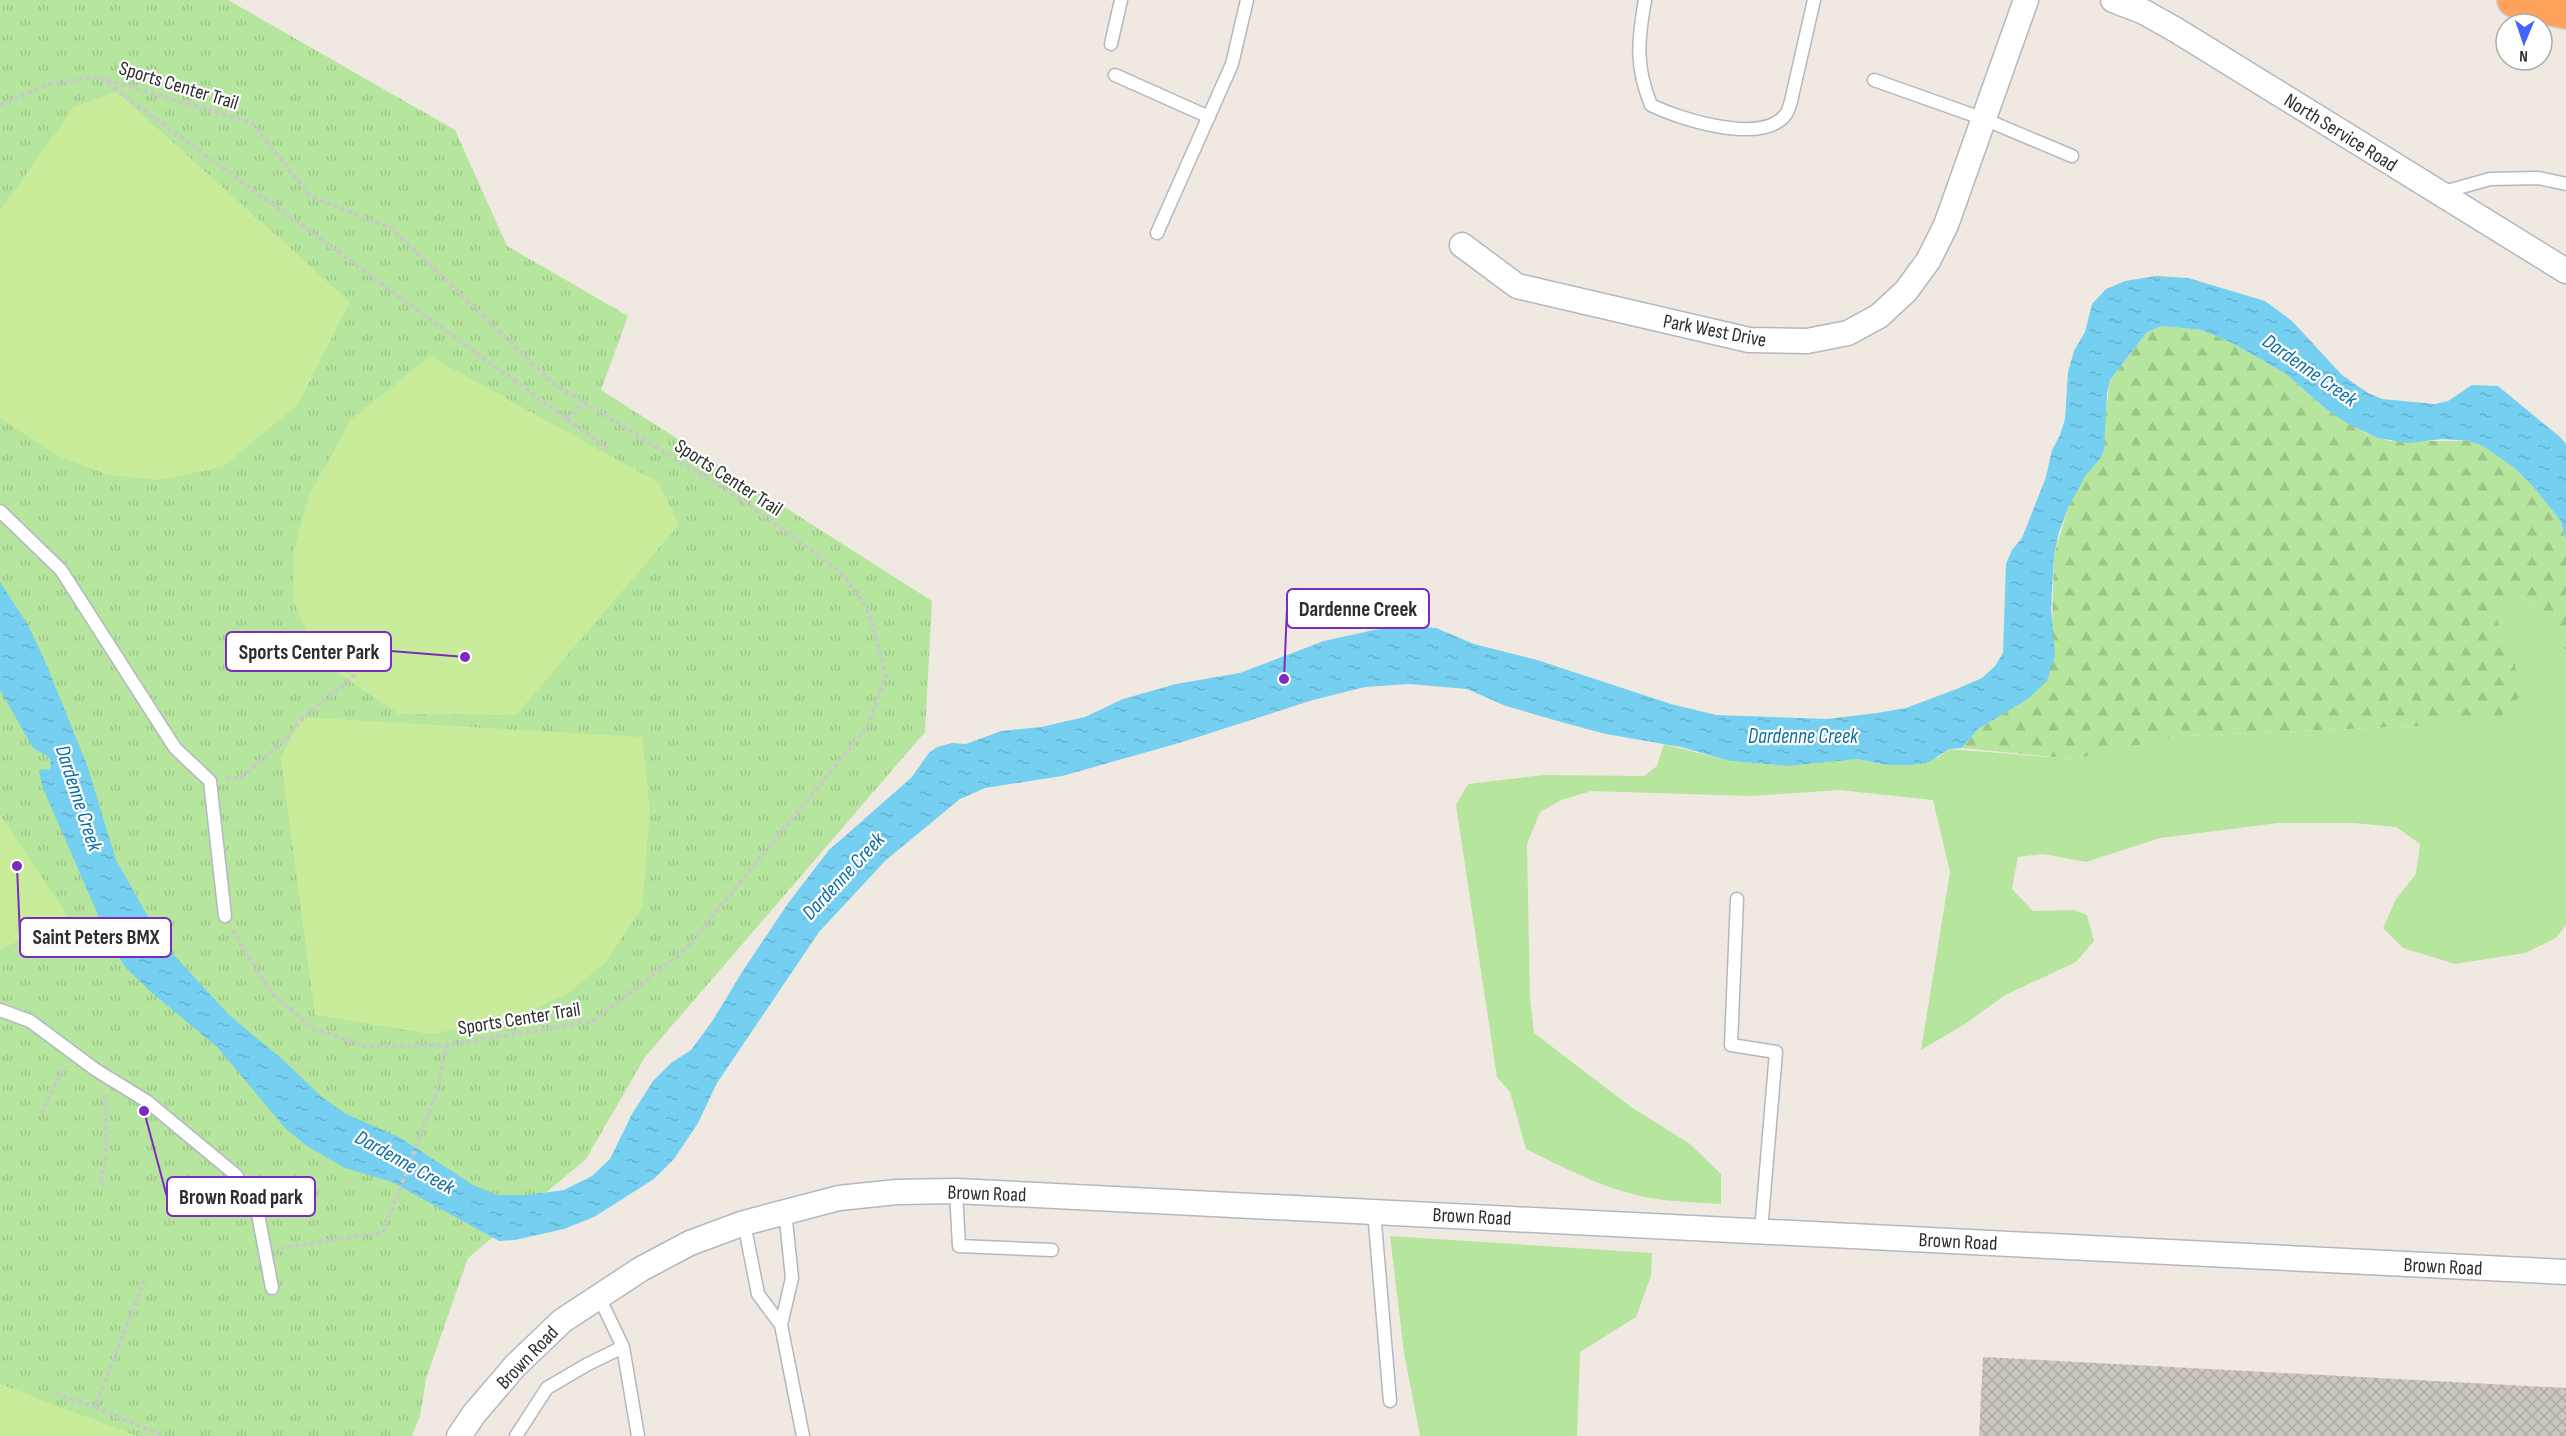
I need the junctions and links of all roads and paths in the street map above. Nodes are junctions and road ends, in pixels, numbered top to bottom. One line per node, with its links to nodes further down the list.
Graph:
1 (1121, 0): 9 (lane)
2 (1247, 0): 14 (lane)
3 (1645, 0): 4 (lane)
4 (1814, 0)
5 (2026, 0): 15 (street, Park West Drive)
6 (2113, 0): 18 (street, North Service Road)
7 (2514, 0): 8 (highway)
8 (2566, 12)
9 (1111, 44)
10 (1116, 75): 14 (lane)
11 (98, 77): 13 (path, Sports Center Trail); 22 (path, Sports Center Trail); 23 (path)
12 (1874, 80): 15 (lane)
13 (0, 105)
14 (1209, 117): 19 (lane)
15 (1984, 119): 16 (lane); 20 (street, Park West Drive)
16 (2072, 156)
17 (2566, 184): 18 (lane)
18 (2439, 193): 21 (street, North Service Road)
19 (1156, 233)
20 (1462, 245)
21 (2566, 272)
22 (584, 403): 23 (path); 31 (path, Sports Center Trail)
23 (566, 419): 24 (path)
24 (608, 449)
25 (0, 511): 27 (lane)
26 (349, 644): 27 (path)
27 (210, 781): 29 (lane)
28 (1737, 899): 40 (lane)
29 (225, 916): 31 (path, Sports Center Trail)
30 (0, 1010): 32 (lane)
31 (447, 1045): 41 (path, Sports Center Trail)
32 (71, 1051): 33 (lane); 34 (path)
33 (105, 1076): 35 (path); 41 (lane)
34 (41, 1114)
35 (105, 1184)
36 (956, 1191): 37 (street, Brown Road); 38 (street, Brown Road); 42 (lane)
37 (785, 1211): 39 (street, Brown Road); 47 (lane)
38 (1374, 1211): 40 (street, Brown Road); 50 (lane)
39 (744, 1222): 46 (street, Brown Road); 47 (lane)
40 (1761, 1231): 43 (street, Brown Road)
41 (265, 1250): 45 (lane)
42 (1052, 1250)
43 (2566, 1272)
44 (146, 1276): 51 (path)
45 (272, 1288)
46 (599, 1297): 48 (lane); 53 (street, Brown Road)
47 (781, 1325): 56 (lane)
48 (622, 1347): 54 (lane); 55 (lane)
49 (56, 1394): 51 (path)
50 (1390, 1401)
51 (95, 1407): 52 (path)
52 (161, 1435)
53 (459, 1436)
54 (516, 1436)
55 (638, 1436)
56 (803, 1436)

